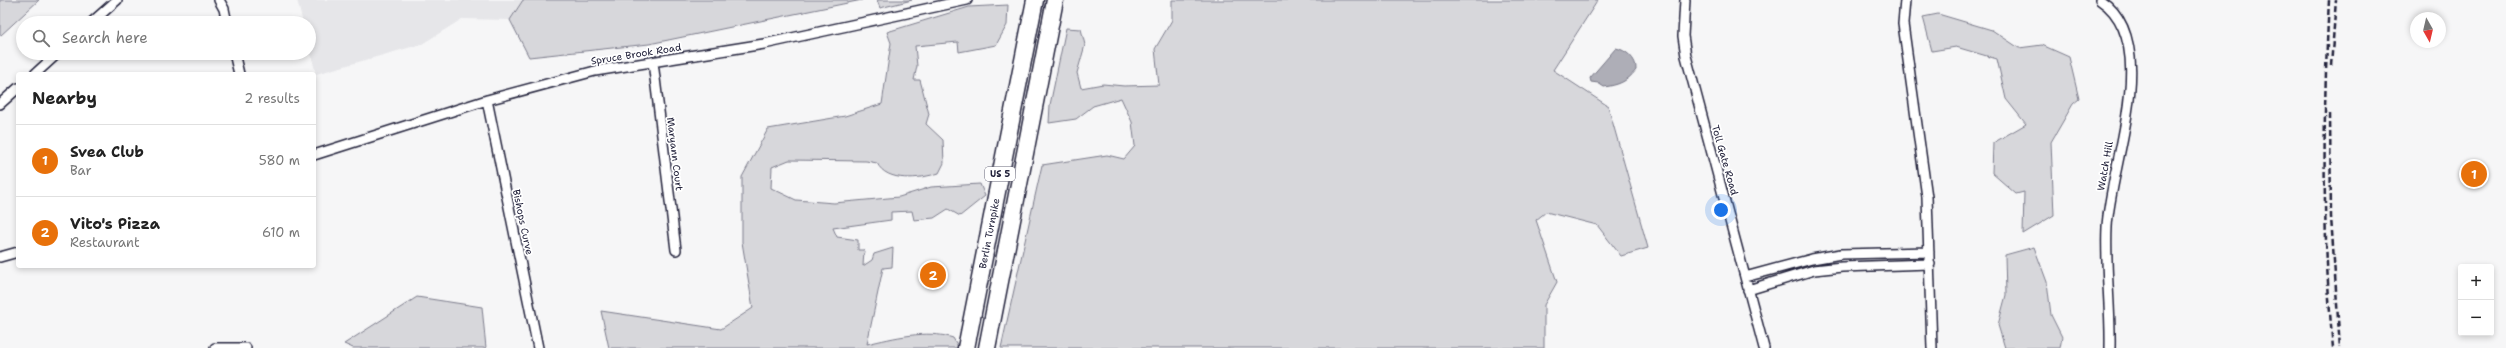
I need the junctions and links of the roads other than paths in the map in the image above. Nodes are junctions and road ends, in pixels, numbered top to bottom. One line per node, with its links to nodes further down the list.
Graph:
1 (117, 0): 9 (street)
2 (219, 0): 10 (street)
3 (967, 0): 13 (street, Spruce Brook Road)
4 (1035, 0): 34 (highway, Berlin Turnpike / US 5)
5 (1055, 0): 35 (highway, Berlin Turnpike / US 5)
6 (1685, 0): 28 (street, Toll Gate Road)
7 (1905, 0): 21 (street)
8 (2100, 0): 38 (street, Watch Hill)
9 (99, 16)
10 (226, 16)
11 (50, 60): 14 (street)
12 (236, 60): 15 (street)
13 (653, 62): 17 (street, Spruce Brook Road); 20 (street, Maryann Court)
14 (37, 72)
15 (239, 72)
16 (16, 90): 18 (street)
17 (487, 100): 19 (street, Spruce Brook Road); 33 (street, Bishops Curve)
18 (0, 104)
19 (316, 154)
20 (676, 250)
21 (1929, 252): 23 (street); 25 (street)
22 (16, 253): 24 (street)
23 (1870, 254): 26 (street); 27 (street)
24 (0, 258)
25 (1930, 264): 27 (street); 37 (street)
26 (1782, 266): 28 (street); 29 (street)
27 (1871, 266): 29 (street)
28 (1745, 277): 30 (street, Toll Gate Road)
29 (1784, 277): 30 (street)
30 (1748, 290): 36 (street, Toll Gate Road)
31 (215, 348): 32 (street)
32 (246, 348)
33 (538, 348)
34 (966, 348)
35 (987, 348)
36 (1764, 348)
37 (1932, 348)
38 (2110, 348)

